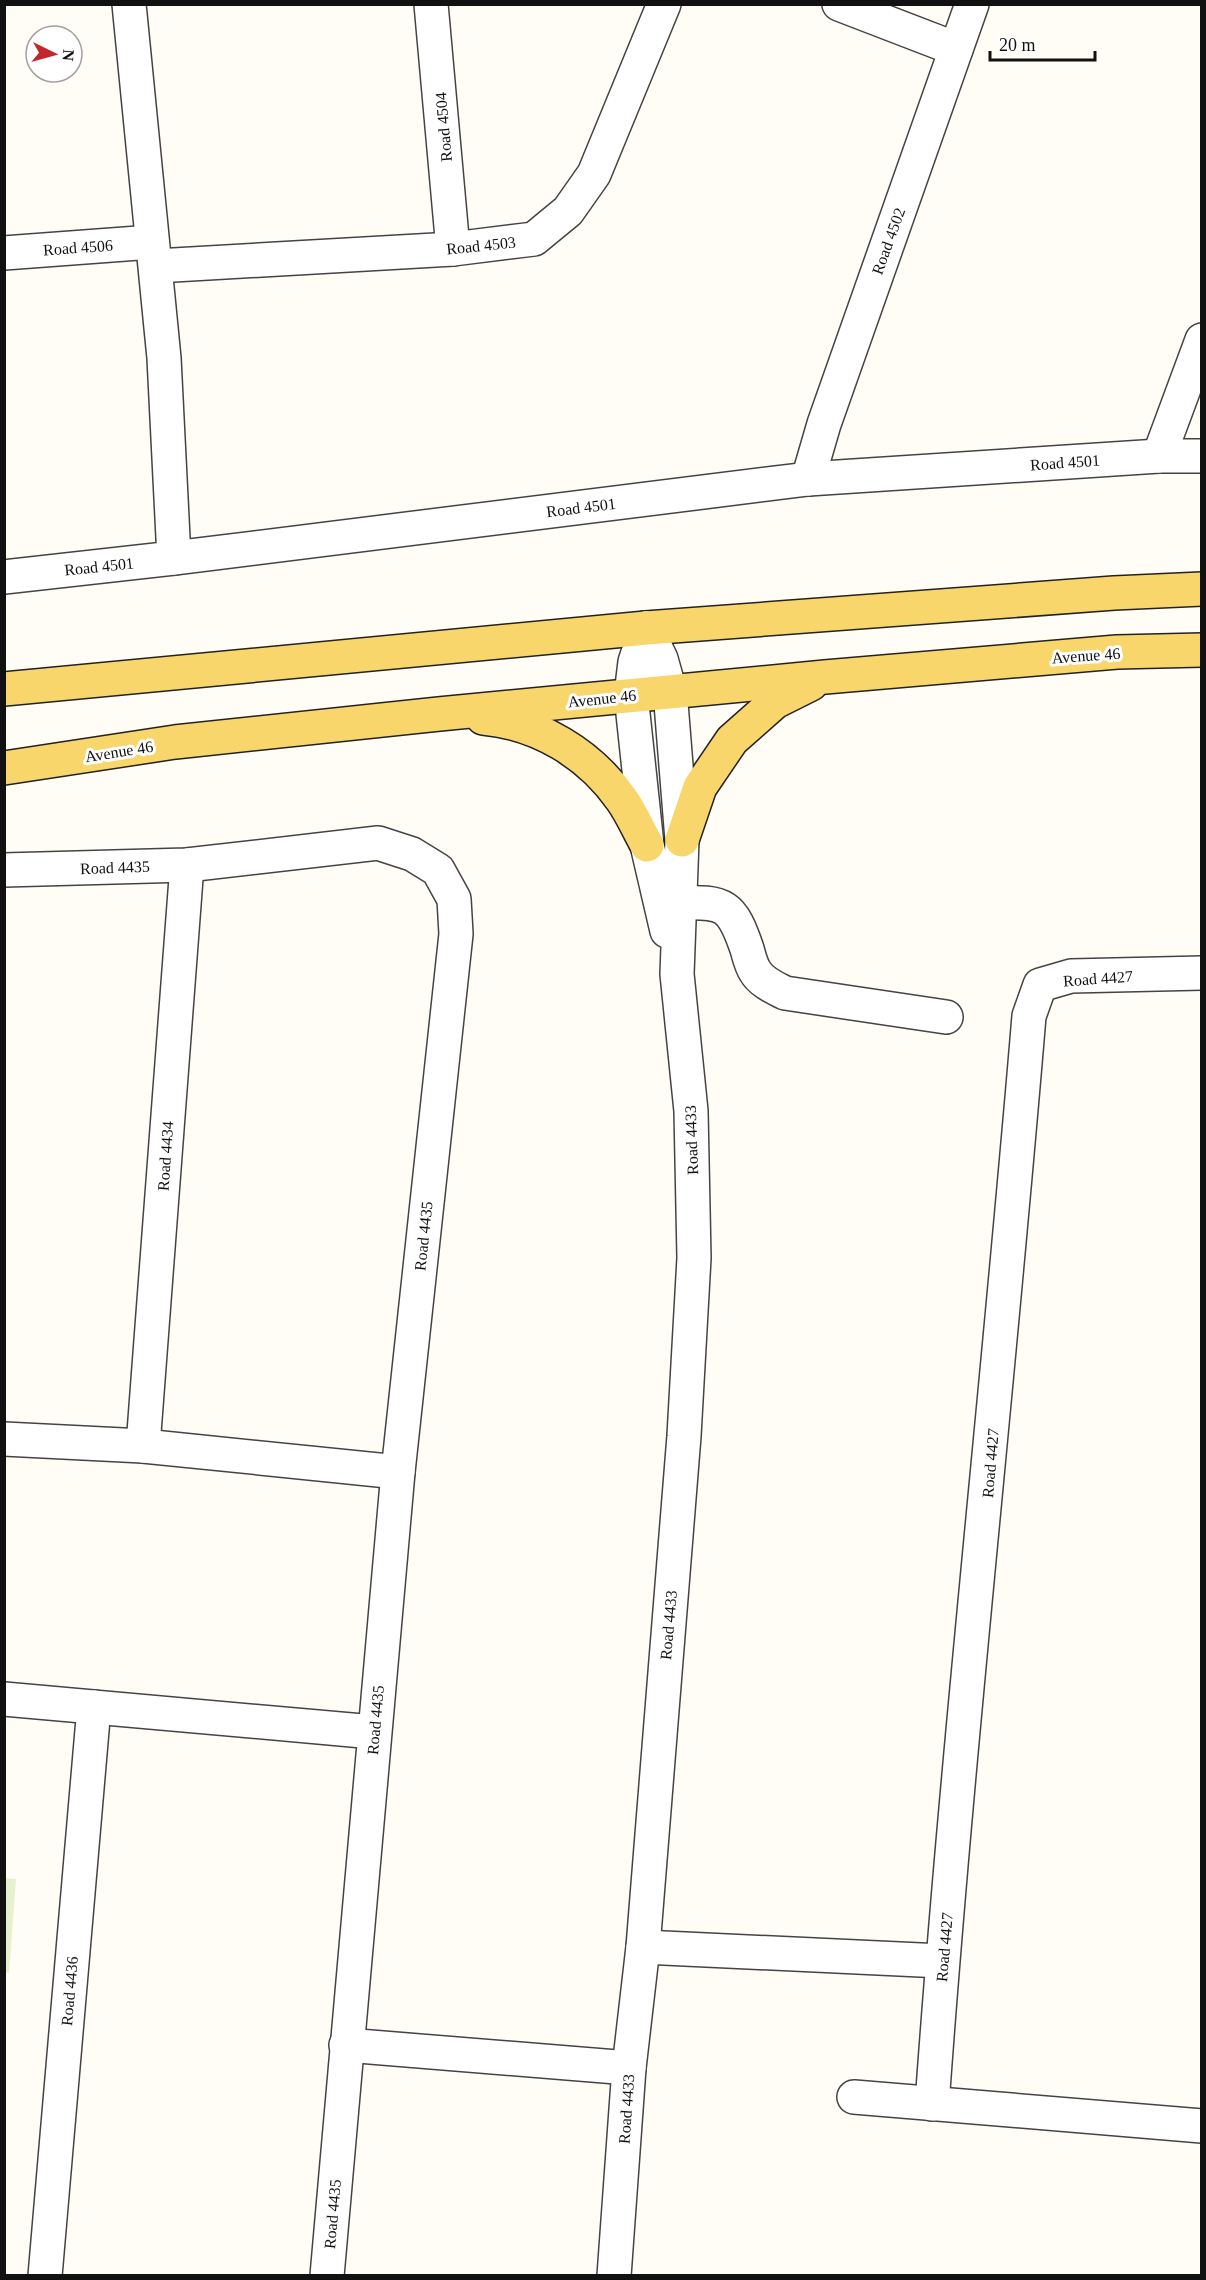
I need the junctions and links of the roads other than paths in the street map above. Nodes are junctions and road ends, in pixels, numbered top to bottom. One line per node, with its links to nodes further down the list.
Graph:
1 (129, 4): 9 (street)
2 (431, 4): 7 (street, Road 4504)
3 (664, 4): 7 (street, Road 4503)
4 (839, 4): 6 (street)
5 (972, 4): 6 (street, Road 4502)
6 (956, 50): 13 (street, Road 4502)
7 (453, 249): 9 (street, Road 4503)
8 (4, 252): 9 (street, Road 4506)
9 (154, 254): 14 (street)
10 (1202, 340): 11 (street)
11 (1159, 456): 12 (street, Road 4501); 13 (street, Road 4501)
12 (1202, 456)
13 (808, 479): 14 (street, Road 4501)
14 (174, 558): 15 (street, Road 4501)
15 (4, 577)
16 (1202, 589): 17 (main road)
17 (646, 628): 20 (main road); 21 (street, Road 4433); 22 (street, Road 4433)
18 (1202, 650): 19 (main road, Avenue 46)
19 (825, 677): 21 (main road, Avenue 46); 25 (main road)
20 (4, 689)
21 (670, 691): 22 (main road, Avenue 46); 25 (street, Road 4433)
22 (631, 695): 23 (main road, Avenue 46); 26 (street, Road 4433)
23 (439, 714): 24 (main road, Avenue 46); 26 (main road)
24 (4, 768)
25 (682, 840): 29 (street, Road 4433)
26 (647, 845): 31 (street, Road 4433)
27 (187, 865): 28 (street, Road 4435); 34 (street, Road 4434); 35 (street, Road 4435)
28 (4, 870)
29 (679, 903): 31 (street, Road 4433); 32 (street)
30 (1202, 973): 40 (street, Road 4427)
31 (677, 974): 39 (street, Road 4433)
32 (946, 1017)
33 (4, 1439): 34 (street)
34 (143, 1446): 35 (street)
35 (398, 1472): 38 (street, Road 4435)
36 (4, 1699): 37 (street)
37 (94, 1707): 38 (street); 46 (street, Road 4436)
38 (374, 1732): 41 (street, Road 4435)
39 (644, 1947): 40 (street); 42 (street, Road 4433)
40 (942, 1961): 44 (street, Road 4427)
41 (346, 2045): 42 (street); 47 (street, Road 4435)
42 (629, 2068): 48 (street, Road 4433)
43 (854, 2097): 44 (street)
44 (932, 2104): 45 (street)
45 (1202, 2126)
46 (45, 2276)
47 (327, 2276)
48 (614, 2276)

